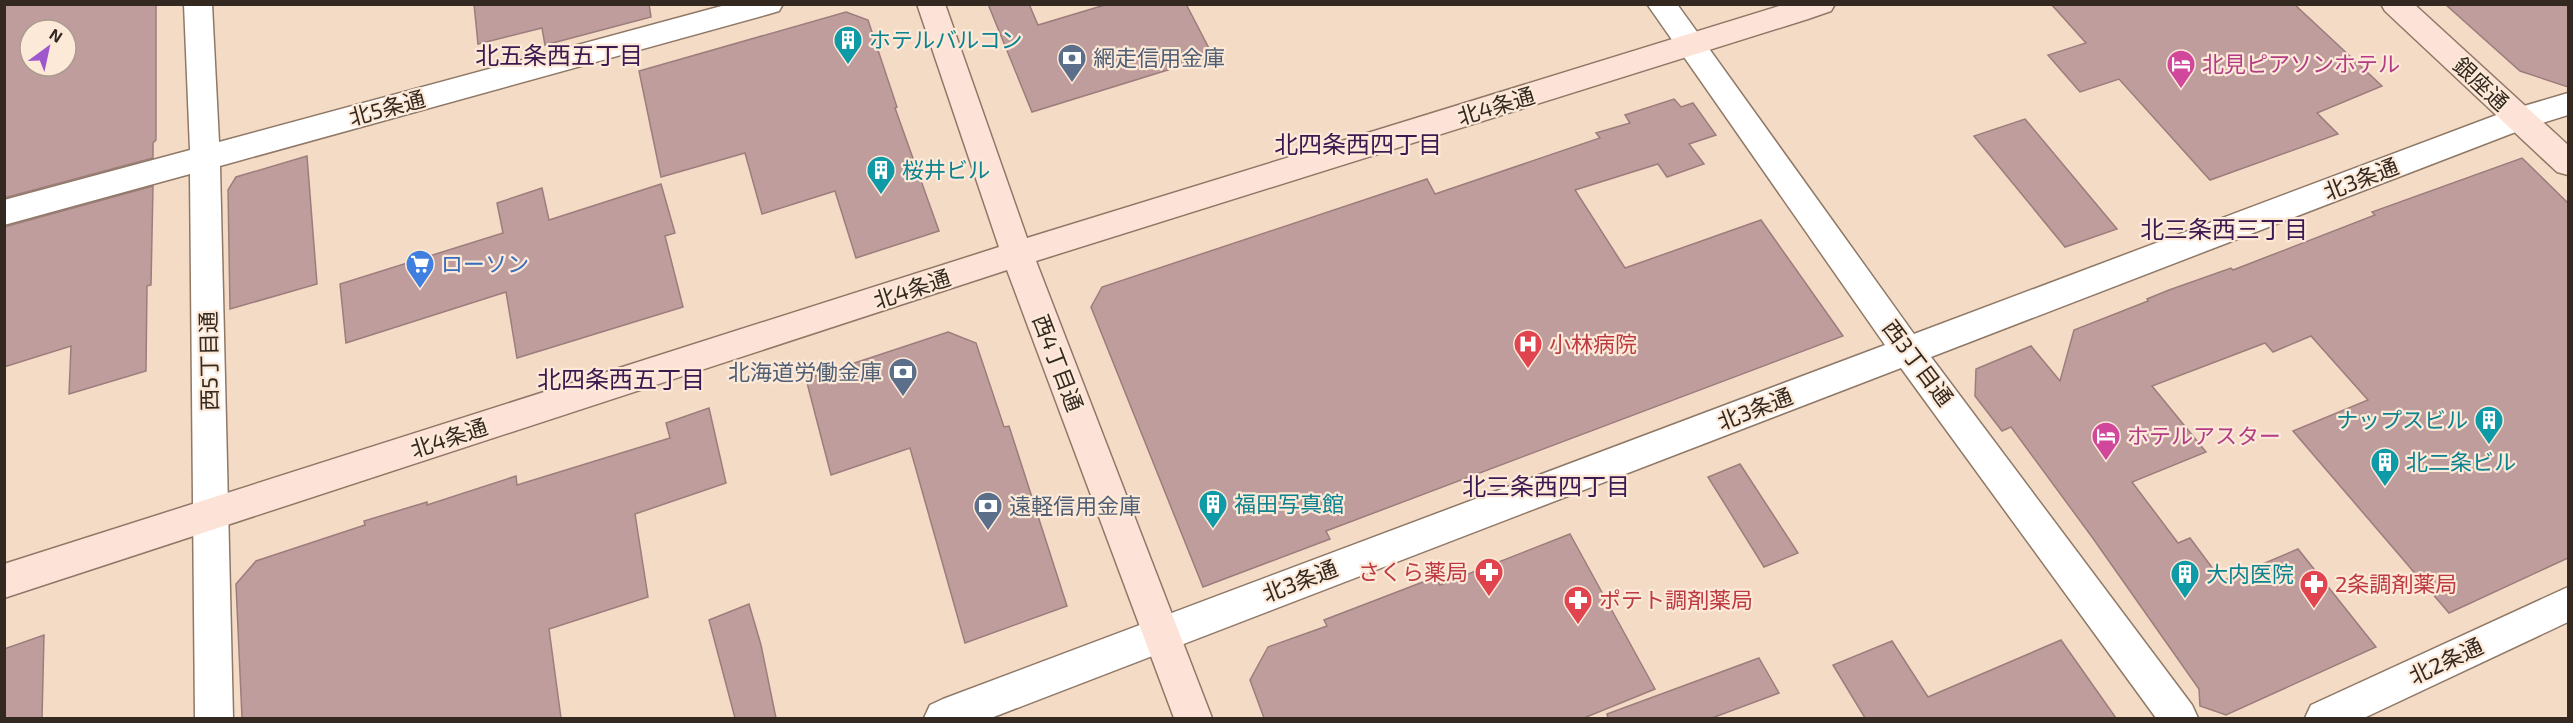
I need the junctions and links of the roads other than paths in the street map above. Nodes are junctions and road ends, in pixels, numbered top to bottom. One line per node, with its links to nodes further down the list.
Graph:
1 (198, 4): 10 (street, 西5丁目通)
2 (769, 4): 10 (street, 北5条通)
3 (931, 4): 13 (street, 西4丁目通)
4 (1661, 4): 7 (street, 西3丁目通)
5 (1821, 4): 7 (street, 北4条通)
6 (2394, 4): 9 (street, 銀座通)
7 (1688, 43): 13 (street, 北4条通); 14 (street, 西3丁目通)
8 (2568, 104): 9 (street, 北3条通)
9 (2518, 119): 11 (street, 銀座通); 14 (street, 北3条通)
10 (205, 158): 12 (street, 北5条通); 15 (street, 西5丁目通)
11 (2568, 163)
12 (4, 213)
13 (1017, 254): 15 (street, 北4条通); 18 (street, 西4丁目通)
14 (1907, 350): 18 (street, 北3条通); 22 (street, 西3丁目通)
15 (210, 515): 16 (street, 北4条通); 19 (street, 西5丁目通)
16 (4, 581)
17 (2568, 604): 23 (street, 北2条通)
18 (1160, 634): 20 (street, 北3条通); 21 (street, 西4丁目通)
19 (214, 718)
20 (943, 718)
21 (1193, 718)
22 (2179, 718)
23 (2324, 718)

